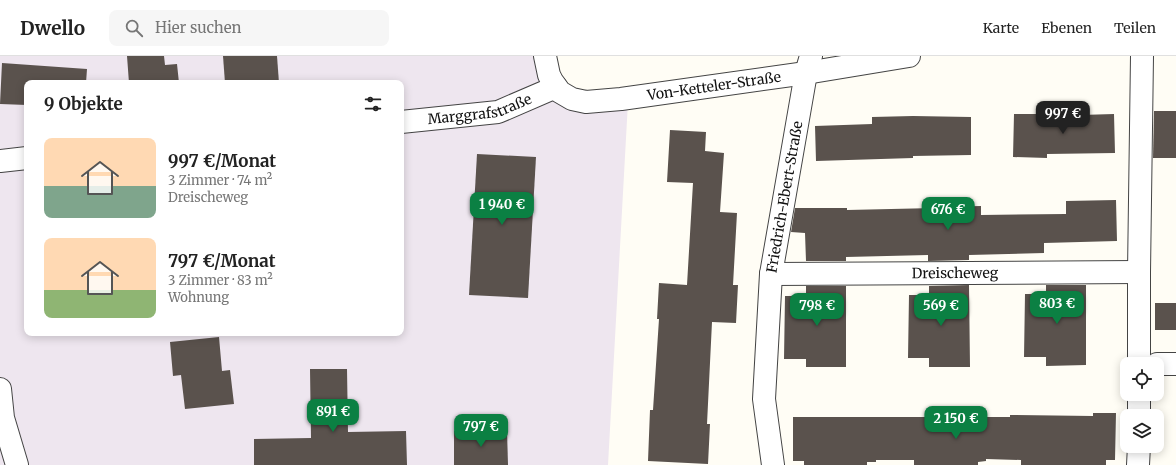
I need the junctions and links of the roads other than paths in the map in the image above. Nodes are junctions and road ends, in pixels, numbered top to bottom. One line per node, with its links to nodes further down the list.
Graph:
1 (545, 56): 5 (street)
2 (909, 56): 4 (street, Von-Ketteler-Straße)
3 (1142, 56): 9 (street)
4 (808, 65): 5 (street, Von-Ketteler-Straße); 10 (street, Friedrich-Ebert-Straße)
5 (556, 87): 6 (street, Marggrafstraße)
6 (404, 122)
7 (24, 158): 8 (street)
8 (0, 161)
9 (1139, 272): 10 (street, Dreischeweg); 11 (street)
10 (771, 274): 17 (street, Friedrich-Ebert-Straße)
11 (1139, 357)
12 (1164, 364): 13 (street)
13 (1176, 364)
14 (0, 389): 16 (street)
15 (1139, 453): 18 (street)
16 (17, 465)
17 (773, 465)
18 (1138, 465)

